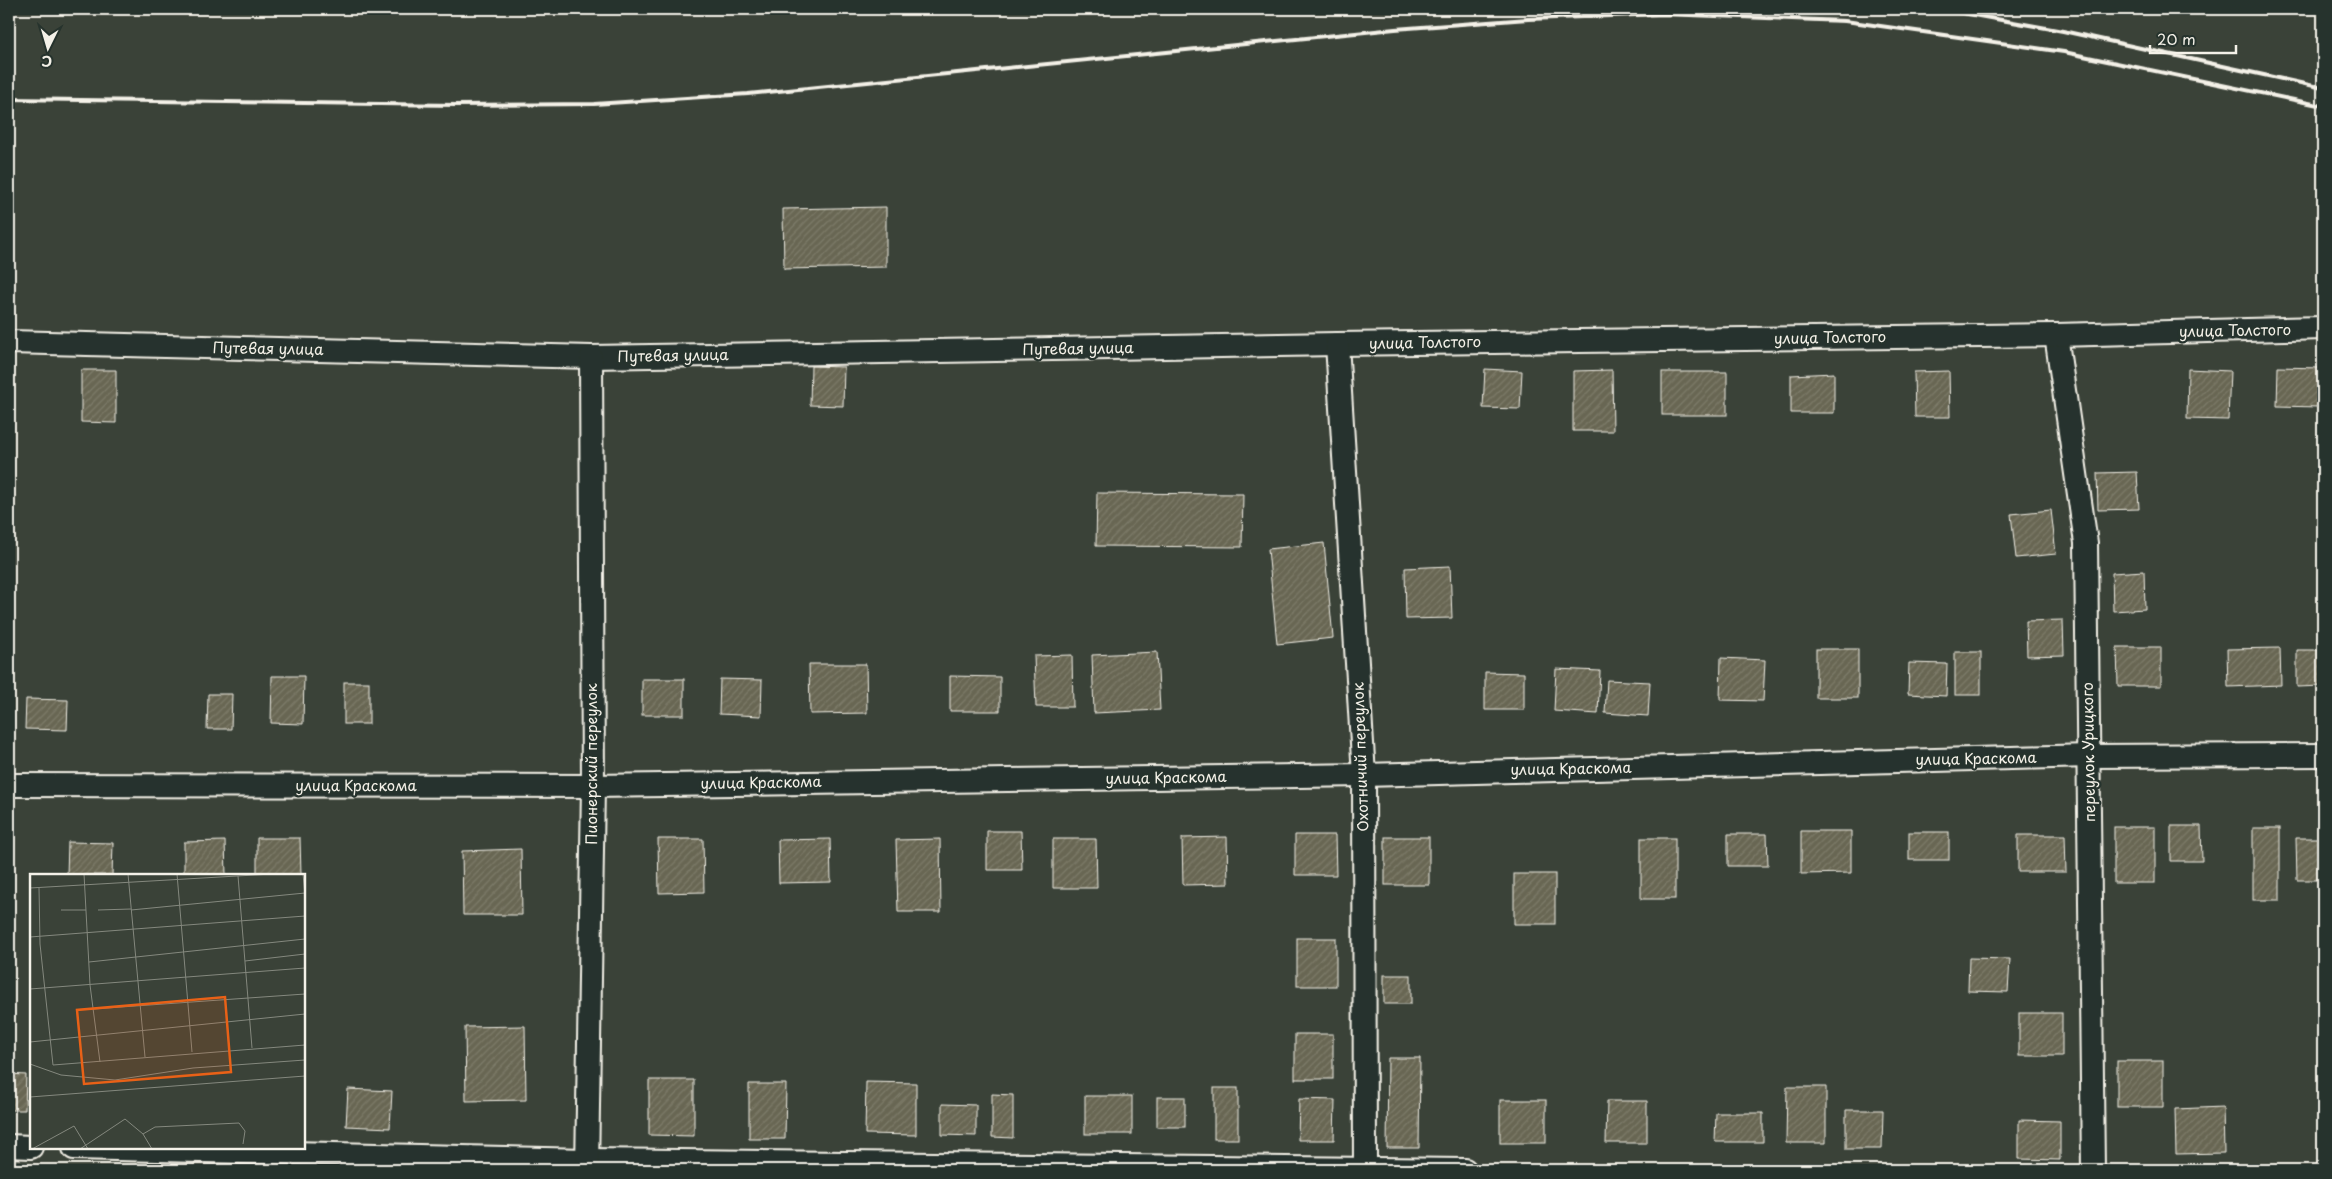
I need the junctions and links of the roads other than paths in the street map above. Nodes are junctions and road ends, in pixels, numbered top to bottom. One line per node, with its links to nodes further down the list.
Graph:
1 (2323, 328): 2 (street, улица Толстого)
2 (2056, 335): 4 (street, улица Толстого); 7 (street, переулок Урицкого)
3 (9, 342): 5 (street, Путевая улица)
4 (1337, 344): 5 (street, Путевая улица); 8 (street, Охотничий переулок)
5 (590, 357): 10 (street, Пионерский переулок)
6 (2323, 755): 7 (street, улица Краскома)
7 (2089, 756): 8 (street, улица Краскома); 17 (street, переулок Урицкого)
8 (1364, 775): 10 (street, улица Краскома); 15 (street, Охотничий переулок)
9 (9, 785): 10 (street, улица Краскома)
10 (593, 786): 14 (street, Пионерский переулок)
11 (9, 1146): 12 (street)
12 (30, 1147)
13 (104, 1149): 14 (street)
14 (587, 1165): 15 (street)
15 (1365, 1170): 16 (street)
16 (1466, 1170)
17 (2093, 1170)

